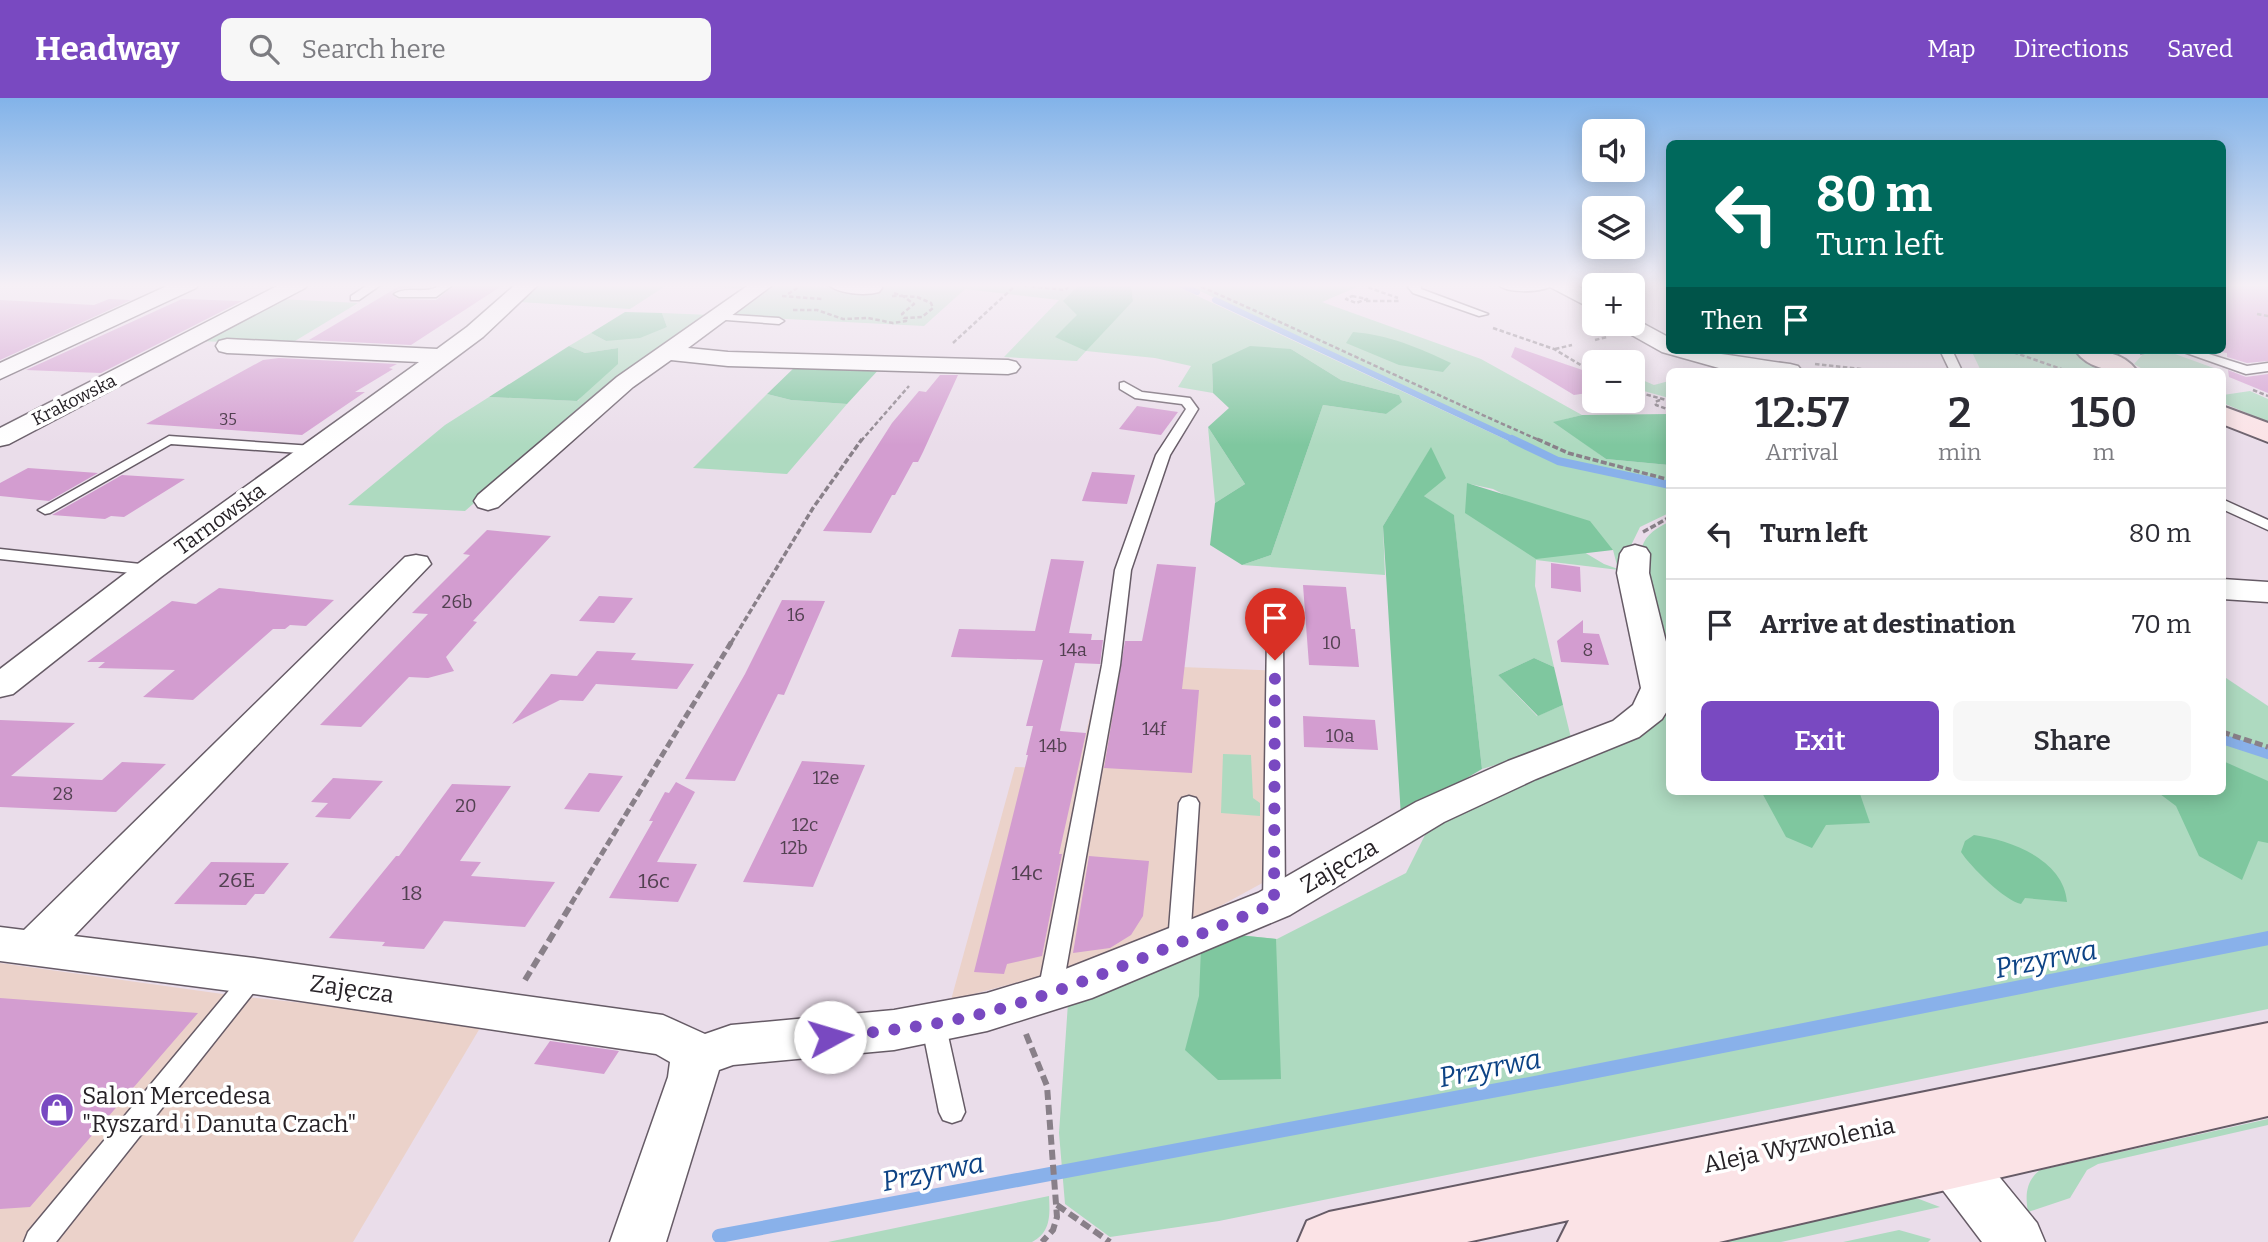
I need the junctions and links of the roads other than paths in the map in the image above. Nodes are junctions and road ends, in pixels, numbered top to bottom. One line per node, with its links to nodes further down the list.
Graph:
1 (75, 337): 17 (street)
2 (196, 337): 21 (street, Krakowska)
3 (468, 337): 12 (street, Tarnowska)
4 (688, 337): 8 (street)
5 (1642, 337): 7 (street)
6 (227, 346): 12 (street)
7 (1666, 346)
8 (666, 353): 13 (street); 23 (street)
9 (1693, 354): 15 (street)
10 (2095, 354): 16 (main road)
11 (2196, 354): 14 (lane)
12 (442, 356): 22 (street, Tarnowska)
13 (1008, 367)
14 (2268, 367)
15 (1766, 368)
16 (2119, 368)
17 (0, 372)
18 (1124, 386): 40 (lane)
19 (2226, 416): 20 (main road)
20 (2268, 433)
21 (0, 438)
22 (313, 450): 25 (lane); 30 (street, Tarnowska)
23 (488, 500)
24 (2226, 505): 26 (lane)
25 (45, 510)
26 (2268, 526)
27 (0, 554): 30 (lane)
28 (1635, 554): 36 (street, Zajęcza)
29 (416, 564): 38 (street)
30 (150, 570): 34 (street, Tarnowska)
31 (2226, 589): 32 (street)
32 (2268, 592)
33 (1275, 633): 36 (lane)
34 (0, 685)
35 (1189, 803): 37 (lane)
36 (1274, 904): 37 (street, Zajęcza)
37 (1179, 942): 40 (street, Zajęcza)
38 (17, 946): 39 (street, Zajęcza)
39 (254, 976): 43 (street, Zajęcza); 48 (lane)
40 (1034, 998): 41 (street, Zajęcza)
41 (933, 1022): 43 (street, Zajęcza); 45 (lane)
42 (2268, 1046): 46 (main road, Aleja Wyzwolenia)
43 (695, 1058): 47 (street)
44 (2268, 1092): 46 (main road, Aleja Wyzwolenia)
45 (952, 1112)
46 (1938, 1141): 49 (main road, Aleja Wyzwolenia); 50 (main road, Aleja Wyzwolenia); 51 (street)
47 (644, 1224)
48 (38, 1242)
49 (1329, 1242)
50 (1589, 1242)
51 (2017, 1242)

